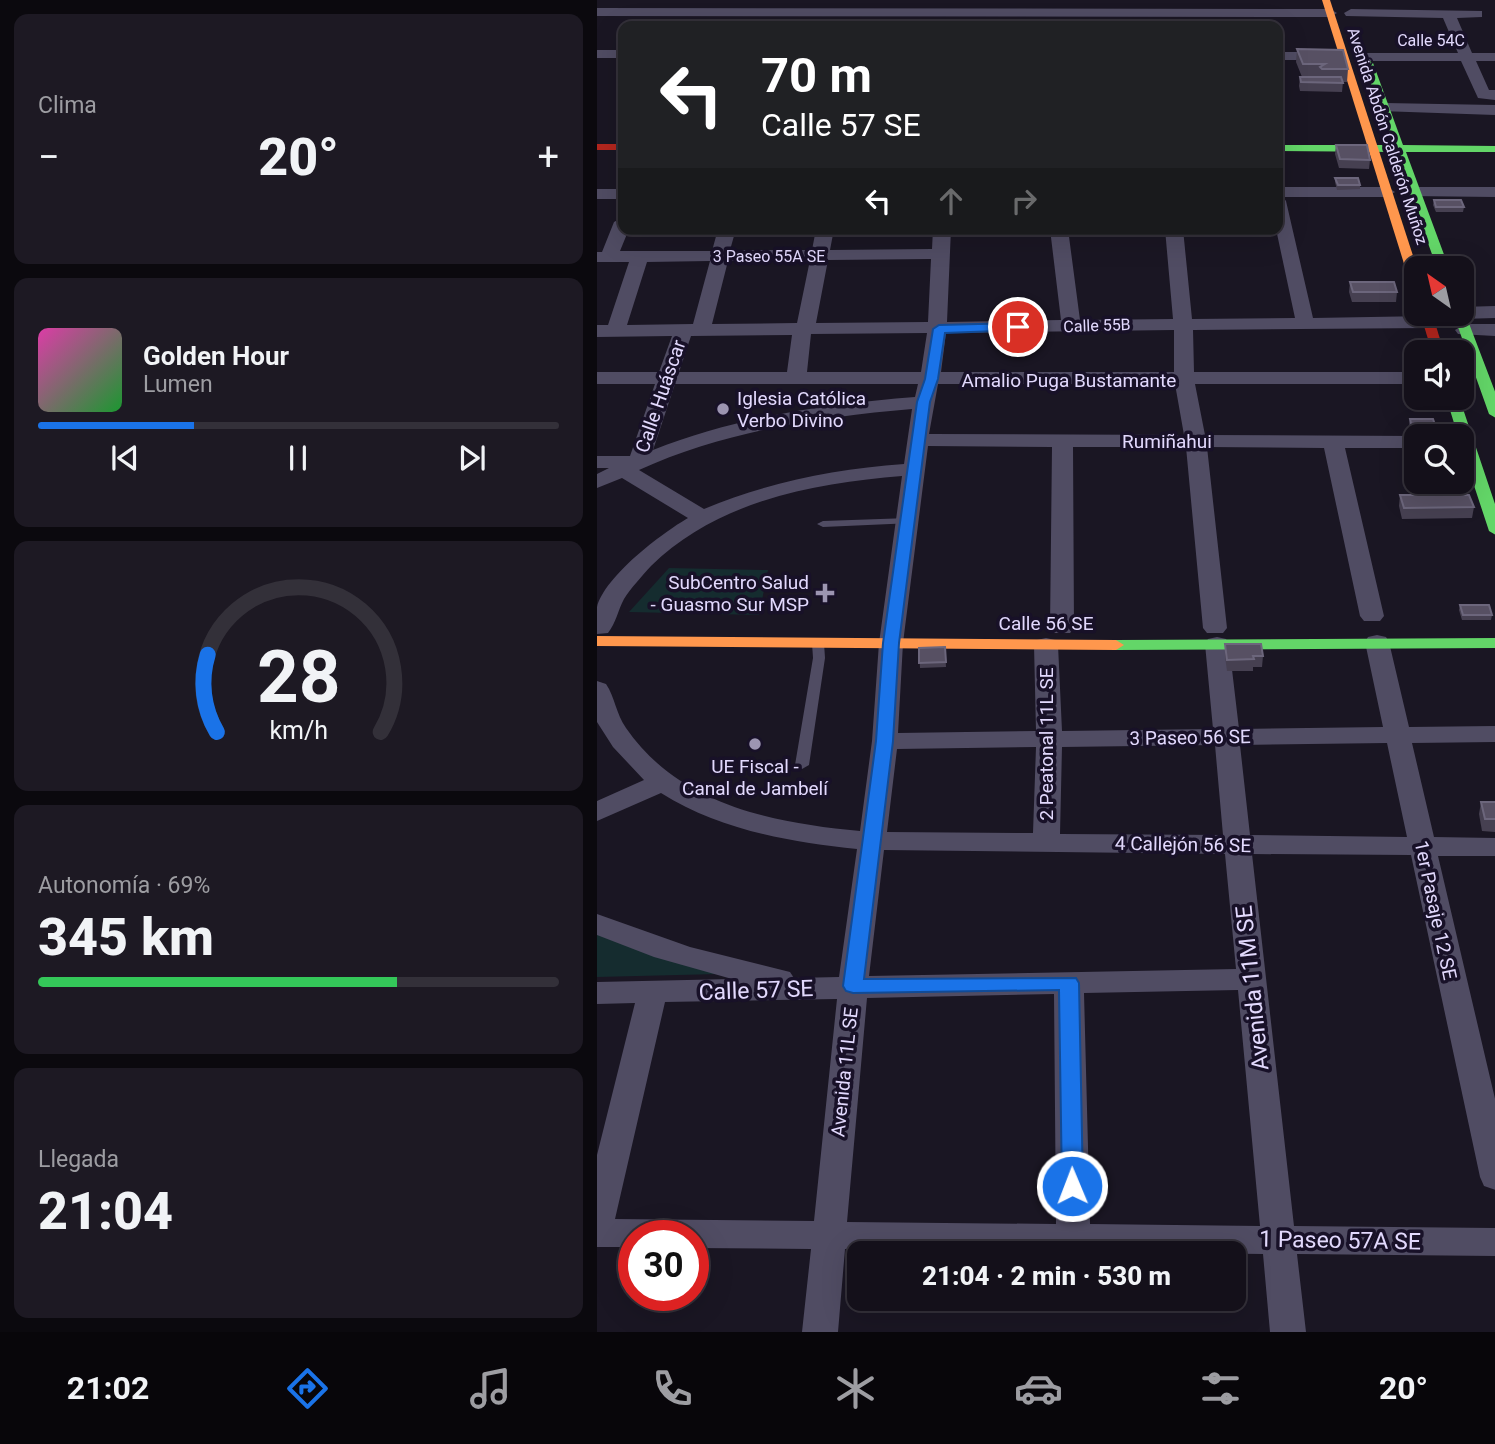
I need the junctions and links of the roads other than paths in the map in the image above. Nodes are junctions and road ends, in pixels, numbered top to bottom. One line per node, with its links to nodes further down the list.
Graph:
1 (969, 5): 2 (street); 7 (street)
2 (1056, 5): 8 (street)
3 (802, 7): 6 (street); 7 (street)
4 (1328, 7): 9 (street); 17 (main road, Avenida Abdón Calderón Muñoz)
5 (609, 11): 6 (street)
6 (710, 12)
7 (877, 13)
8 (1150, 13): 9 (street)
9 (1235, 13)
10 (1351, 13): 11 (street)
11 (1448, 13): 12 (street); 18 (street)
12 (1479, 16)
13 (1365, 52): 18 (street, Calle 54C); 21 (main road, Avenida Abdón Calderón Muñoz)
14 (597, 54): 15 (street)
15 (618, 54)
16 (1283, 56): 17 (street)
17 (1344, 56): 26 (main road, Avenida Abdón Calderón Muñoz)
18 (1467, 57): 19 (street, Calle 54C); 20 (street)
19 (1495, 57)
20 (1489, 95)
21 (1385, 108): 22 (street); 27 (main road, Avenida Abdón Calderón Muñoz)
22 (1495, 110)
23 (597, 147): 24 (main road)
24 (618, 147)
25 (1283, 148): 26 (main road)
26 (1373, 148): 27 (main road); 31 (main road, Avenida Abdón Calderón Muñoz)
27 (1400, 148): 28 (main road); 29 (main road, Avenida Abdón Calderón Muñoz)
28 (1495, 149)
29 (1415, 191): 32 (street); 46 (main road, Avenida Abdón Calderón Muñoz)
30 (1283, 192): 31 (street)
31 (1387, 192): 45 (main road, Avenida Abdón Calderón Muñoz)
32 (1495, 192)
33 (597, 194): 34 (street)
34 (618, 194)
35 (1283, 223): 53 (street)
36 (618, 231): 47 (street)
37 (726, 235): 43 (street, Calle Huáscar)
38 (824, 235): 44 (street)
39 (942, 235): 42 (street, Avenida 11L SE)
40 (1059, 235): 55 (street)
41 (1175, 235): 52 (street, Avenida 11M SE)
42 (940, 254): 44 (street, 3 Paseo 55A SE); 57 (street, Avenida 11L SE)
43 (722, 256): 44 (street, 3 Paseo 55A SE); 48 (street, 3 Paseo 55A SE); 58 (street, Calle Huáscar)
44 (820, 256): 59 (street)
45 (1407, 256)
46 (1438, 256)
47 (603, 257): 48 (street, 3 Paseo 55A SE)
48 (640, 257): 61 (street)
49 (1495, 312): 50 (street)
50 (1474, 316)
51 (1404, 318): 53 (street, Calle 55B)
52 (1183, 322): 53 (street, Calle 55B); 55 (street, Calle 55B); 68 (street, Avenida 11M SE)
53 (1305, 322)
54 (1474, 323): 60 (street)
55 (1071, 326): 57 (street, Calle 55B)
56 (1465, 326): 62 (main road)
57 (939, 329): 59 (street, Calle 55B); 66 (street, Avenida 11L SE)
58 (692, 330): 59 (street, Calle 55B); 61 (street, Calle 55B); 65 (street, Calle Huáscar)
59 (803, 330): 67 (street)
60 (1495, 330)
61 (607, 331)
62 (1488, 375): 70 (main road)
63 (597, 378): 65 (street, Amalio Puga Bustamante)
64 (1404, 378): 68 (street, Amalio Puga Bustamante)
65 (668, 379): 67 (street, Amalio Puga Bustamante); 77 (street, Calle Huáscar)
66 (931, 379): 67 (street, Amalio Puga Bustamante); 68 (street, Amalio Puga Bustamante); 69 (street, Avenida 11L SE)
67 (796, 380)
68 (1184, 380): 73 (street, Avenida 11M SE)
69 (923, 402): 71 (street, Avenida 11L SE); 77 (street)
70 (1495, 414)
71 (918, 440): 72 (street, Rumiñahui); 78 (street, Avenida 11L SE)
72 (1063, 441): 73 (street, Rumiñahui); 90 (street, 2 Peatonal 11L SE)
73 (1195, 441): 74 (street, Rumiñahui); 89 (street, Avenida 11M SE)
74 (1333, 442): 75 (street, Rumiñahui); 87 (street, 1er Pasaje 12 SE)
75 (1404, 442)
76 (597, 462): 77 (street)
77 (630, 466): 80 (street); 81 (street)
78 (916, 469): 81 (street); 82 (street, Avenida 11L SE)
79 (1474, 471): 84 (main road)
80 (597, 482)
81 (703, 518): 88 (street)
82 (909, 521): 83 (lane); 91 (street, Avenida 11L SE)
83 (823, 524)
84 (1495, 531)
85 (1495, 627): 86 (main road)
86 (1308, 628)
87 (1374, 629): 89 (main road, Calle 56 SE); 93 (main road, Calle 56 SE); 95 (street, 1er Pasaje 12 SE)
88 (598, 632): 91 (main road, Calle 56 SE); 92 (main road, Calle 56 SE)
89 (1215, 632): 90 (main road, Calle 56 SE); 97 (street, Avenida 11M SE)
90 (1061, 634): 91 (main road, Calle 56 SE); 91 (main road, Calle 56 SE); 98 (street, 2 Peatonal 11L SE)
91 (892, 635): 92 (main road, Calle 56 SE); 99 (street, Avenida 11L SE)
92 (819, 643): 100 (lane)
93 (1495, 643)
94 (597, 688): 101 (street, 4 Callejón 56 SE)
95 (1398, 734): 96 (street, 3 Paseo 56 SE); 97 (street, 3 Paseo 56 SE); 106 (street, 1er Pasaje 12 SE)
96 (1495, 734)
97 (1226, 737): 98 (street, 3 Paseo 56 SE); 105 (street, Avenida 11M SE)
98 (1049, 739): 99 (street, 3 Paseo 56 SE); 104 (street, 2 Peatonal 11L SE)
99 (885, 741): 103 (street, Avenida 11L SE)
100 (802, 765)
101 (662, 782): 102 (street); 103 (street, 4 Callejón 56 SE)
102 (597, 812)
103 (871, 841): 104 (street, 4 Callejón 56 SE); 111 (street, Avenida 11L SE)
104 (1046, 843): 105 (street, 4 Callejón 56 SE)
105 (1237, 845): 106 (street, 4 Callejón 56 SE); 109 (street, Avenida 11M SE)
106 (1422, 847): 107 (street, 4 Callejón 56 SE); 115 (street, 1er Pasaje 12 SE)
107 (1495, 847)
108 (597, 924): 112 (street)
109 (1251, 979): 110 (street, Calle 57 SE); 120 (street, Avenida 11M SE)
110 (1069, 983): 111 (street, Calle 57 SE); 119 (street)
111 (853, 986): 112 (street, Calle 57 SE); 118 (street, Avenida 11L SE)
112 (817, 988): 114 (street, Calle 57 SE)
113 (597, 993): 114 (street, Calle 57 SE)
114 (652, 993): 116 (street)
115 (1495, 1177)
116 (597, 1223)
117 (597, 1233): 118 (street, 1 Paseo 57A SE)
118 (828, 1234): 119 (street, 1 Paseo 57A SE); 122 (street, Avenida 11L SE)
119 (1073, 1237): 120 (street, 1 Paseo 57A SE)
120 (1278, 1239): 121 (street, 1 Paseo 57A SE); 123 (street, Avenida 11M SE)
121 (1495, 1242)
122 (820, 1332)
123 (1288, 1332)

